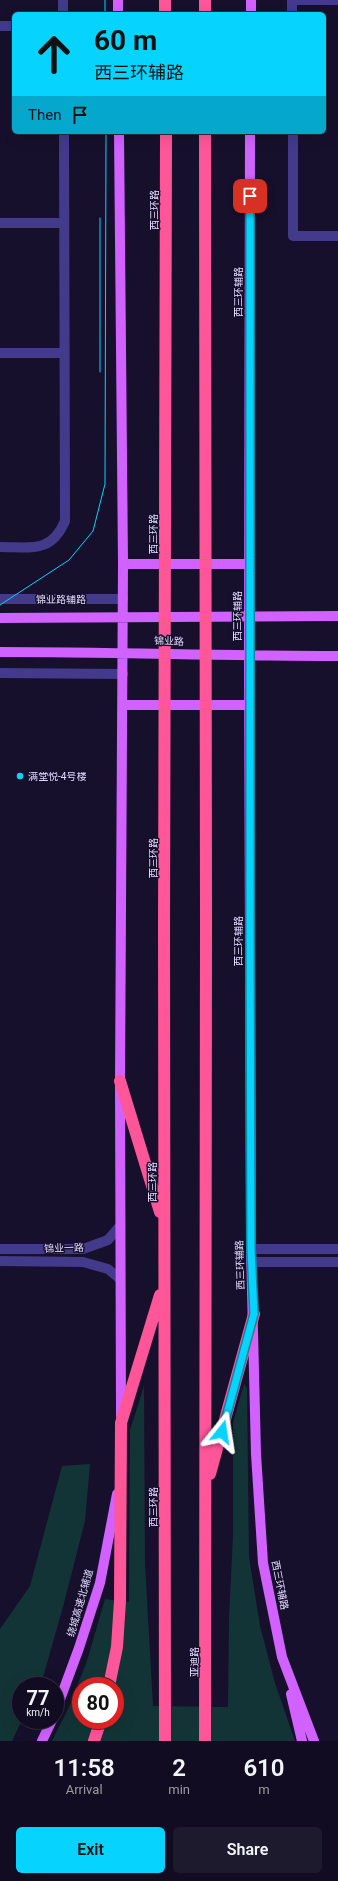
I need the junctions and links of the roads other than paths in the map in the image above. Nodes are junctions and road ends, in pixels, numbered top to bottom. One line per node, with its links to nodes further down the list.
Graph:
1 (63, 0): 8 (street)
2 (118, 0): 9 (main road)
3 (165, 0): 10 (highway)
4 (205, 0): 11 (highway)
5 (251, 0): 12 (main road)
6 (292, 0): 7 (street); 13 (street)
7 (338, 0)
8 (63, 12)
9 (118, 12)
10 (165, 12)
11 (205, 12)
12 (251, 12)
13 (292, 12)
14 (0, 26): 15 (street)
15 (12, 26)
16 (64, 134): 23 (street)
17 (119, 134): 28 (main road)
18 (166, 134): 45 (highway, 西三环路, bridge)
19 (205, 134): 58 (highway, bridge)
20 (250, 134): 29 (main road, 西三环辅路)
21 (293, 134): 24 (street)
22 (0, 223): 23 (street)
23 (64, 223): 26 (street)
24 (338, 236)
25 (0, 353): 26 (street)
26 (64, 353): 27 (street)
27 (0, 547)
28 (123, 564): 29 (main road); 31 (main road)
29 (250, 564): 32 (main road, 西三环辅路)
30 (0, 599): 31 (street, 锦业路辅路)
31 (123, 599): 34 (main road)
32 (249, 616): 33 (main road); 34 (main road); 38 (main road, 西三环辅路)
33 (338, 616)
34 (123, 617): 35 (main road); 37 (main road)
35 (0, 618)
36 (0, 652): 37 (main road, 锦业路)
37 (123, 652): 38 (main road, 锦业路); 41 (main road)
38 (249, 656): 39 (main road, 锦业路); 43 (main road, 西三环辅路)
39 (338, 656)
40 (0, 673): 41 (street)
41 (123, 674): 42 (main road)
42 (122, 705): 43 (main road); 44 (main road)
43 (249, 705): 48 (main road, 西三环辅路)
44 (120, 1081): 45 (highway); 46 (main road)
45 (164, 1224): 54 (highway, 西三环路)
46 (120, 1226): 47 (street, 锦业一路); 53 (main road)
47 (0, 1249)
48 (251, 1249): 49 (street); 51 (main road, 西三环辅路)
49 (338, 1249)
50 (0, 1261): 53 (street, 锦业一路)
51 (251, 1262): 52 (street); 55 (main road, 西三环辅路)
52 (338, 1262)
53 (120, 1279): 56 (main road)
54 (164, 1283): 56 (highway); 66 (highway, 西三环路)
55 (254, 1314): 58 (highway); 59 (main road, 西三环辅路)
56 (121, 1423): 57 (highway)
57 (121, 1472): 60 (highway); 61 (main road, 绕城高速北辅道)
58 (206, 1491): 67 (highway, 亚迪路)
59 (282, 1657): 68 (main road); 69 (main road, 西三环辅路)
60 (111, 1677)
61 (64, 1690)
62 (48, 1729): 64 (main road)
63 (98, 1729): 65 (highway)
64 (42, 1741)
65 (94, 1741)
66 (165, 1741)
67 (205, 1741)
68 (302, 1741)
69 (314, 1741)

